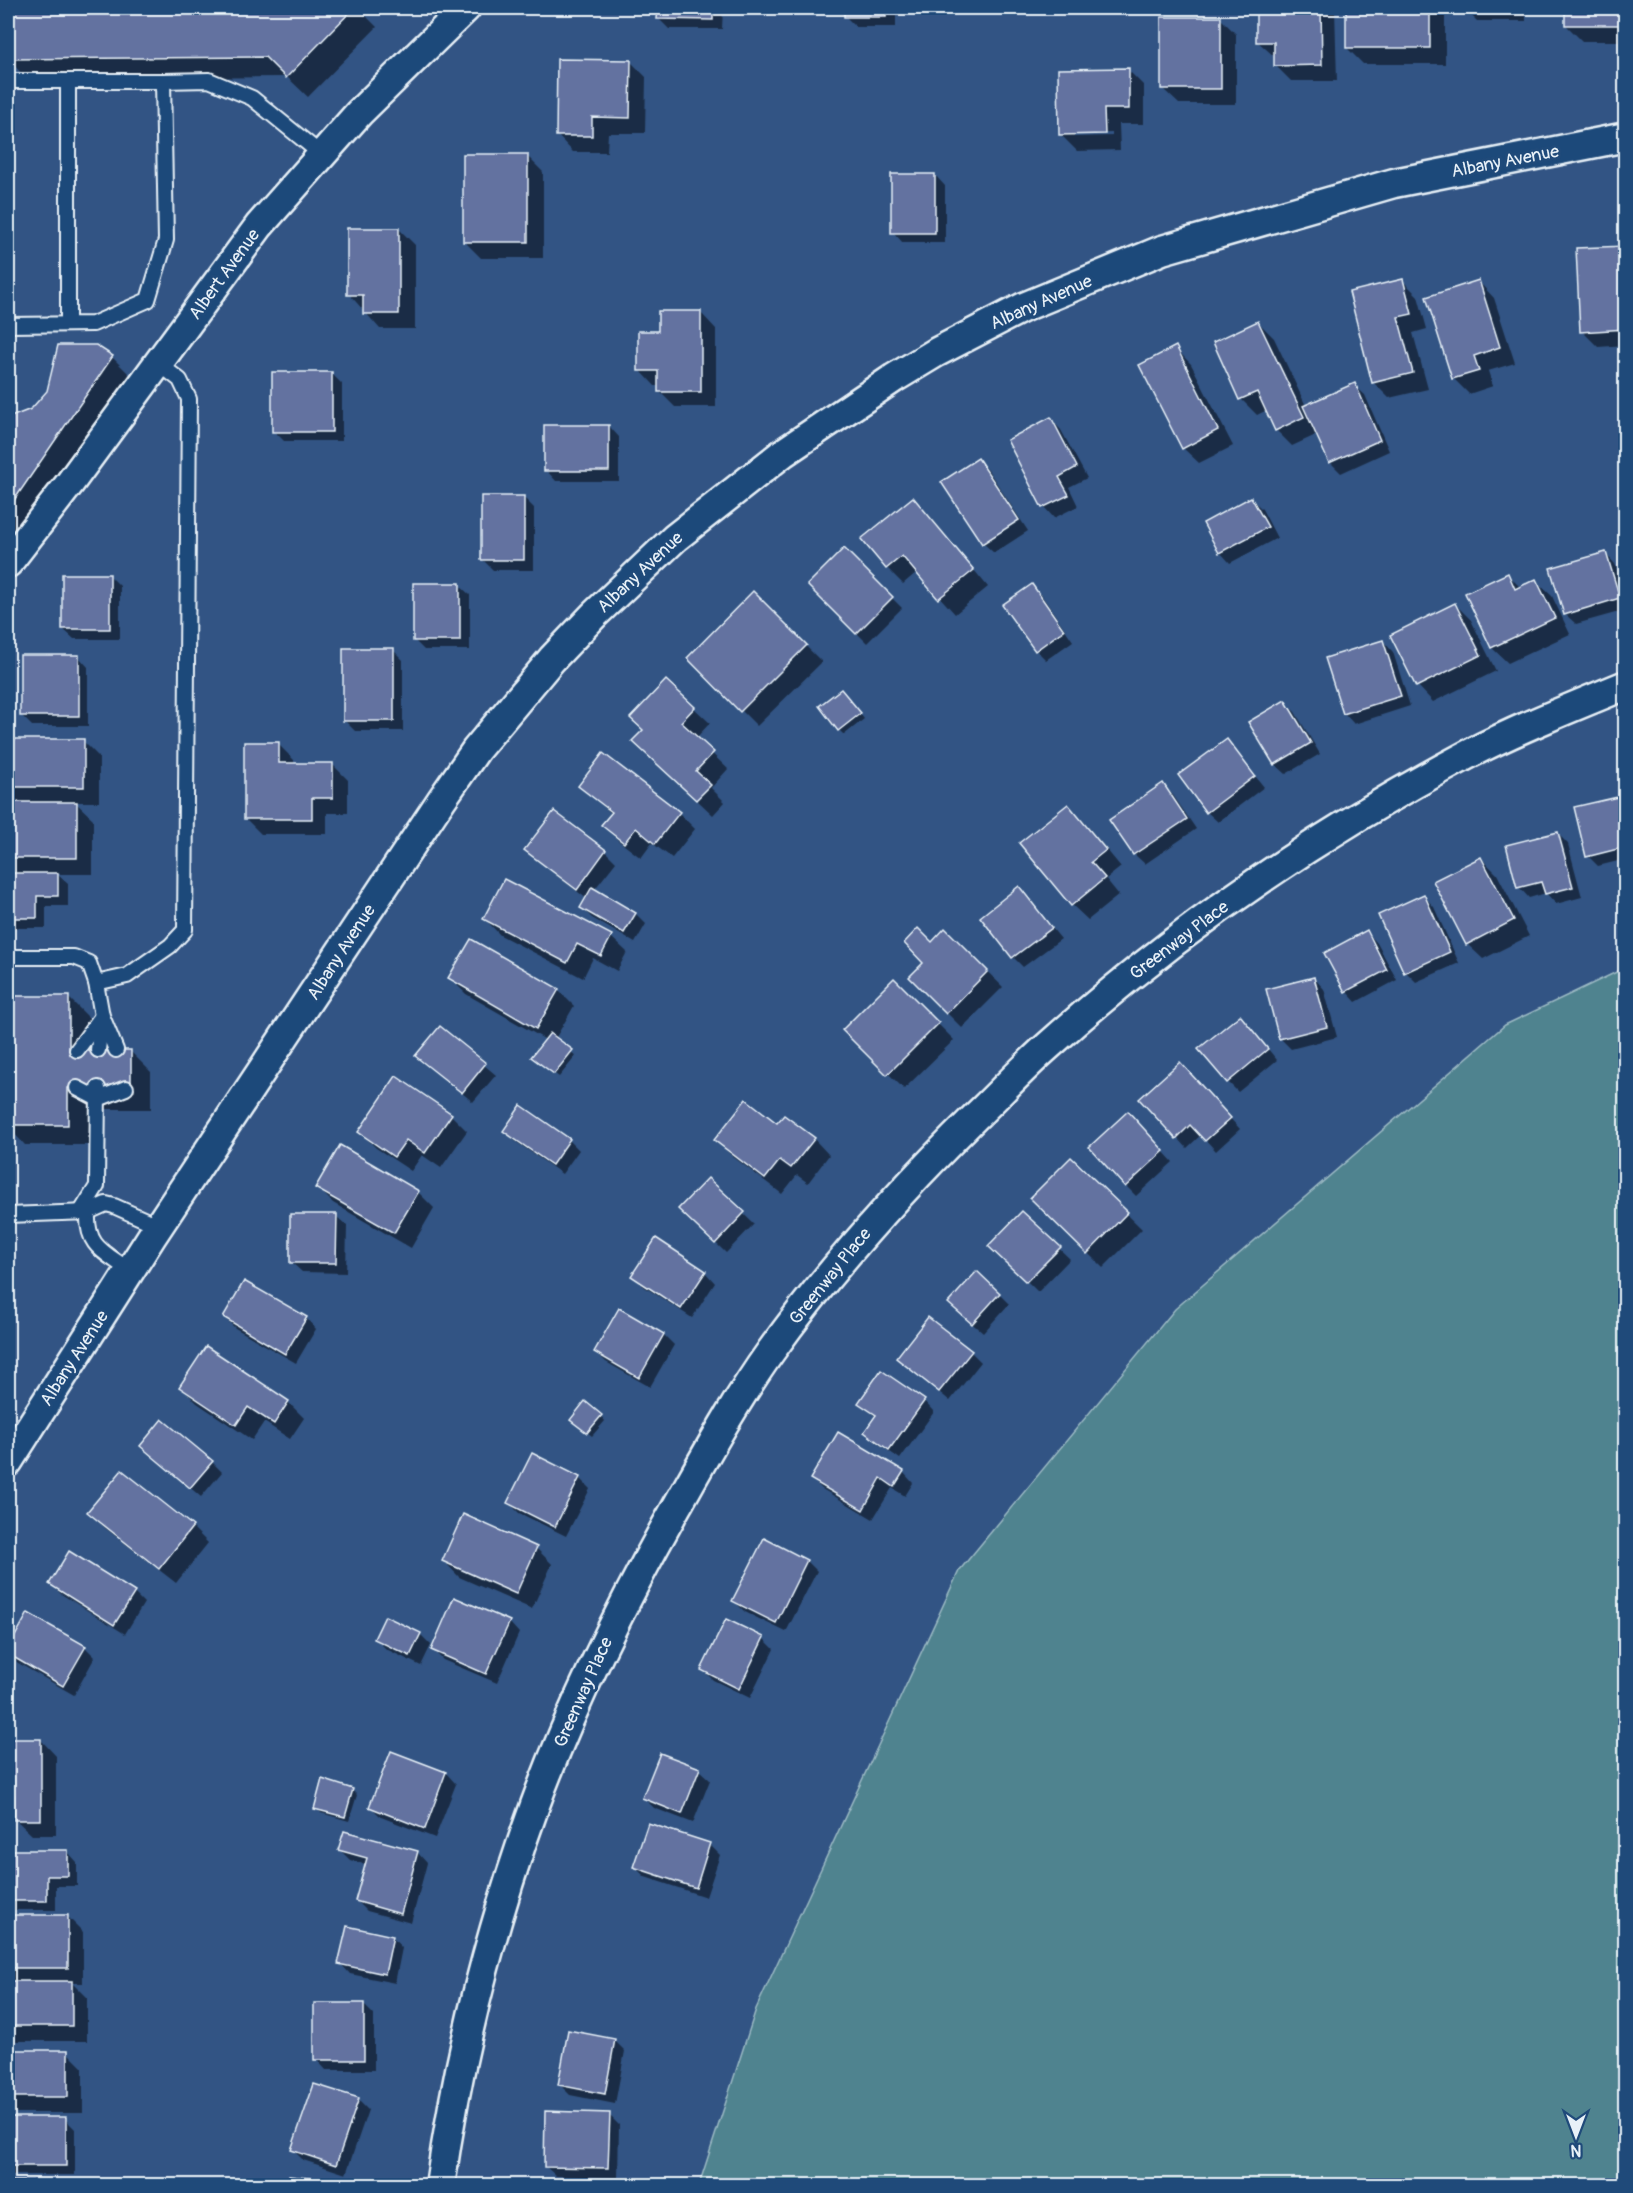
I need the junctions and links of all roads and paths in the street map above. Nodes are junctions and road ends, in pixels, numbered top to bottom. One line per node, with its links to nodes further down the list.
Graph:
1 (466, 8): 6 (street, Albert Avenue)
2 (8, 81): 3 (lane)
3 (68, 81): 4 (lane); 7 (lane)
4 (163, 81): 6 (lane); 7 (lane)
5 (1626, 137): 23 (street, Albany Avenue)
6 (322, 155): 9 (street, Albert Avenue)
7 (68, 324): 8 (lane)
8 (8, 325)
9 (158, 363): 10 (street, Albert Avenue); 13 (lane)
10 (8, 563)
11 (1626, 685): 26 (street, Greenway Place)
12 (8, 957): 13 (lane)
13 (96, 983): 14 (lane)
14 (102, 1016): 15 (lane); 16 (lane); 17 (lane)
15 (77, 1050)
16 (98, 1050)
17 (121, 1050)
18 (77, 1088): 20 (lane)
19 (121, 1088): 20 (lane)
20 (99, 1094): 21 (lane)
21 (84, 1213): 22 (lane); 23 (lane); 24 (lane)
22 (8, 1215)
23 (159, 1226): 24 (street, Albany Avenue)
24 (130, 1271): 25 (street, Albany Avenue)
25 (8, 1462)
26 (440, 2186)

